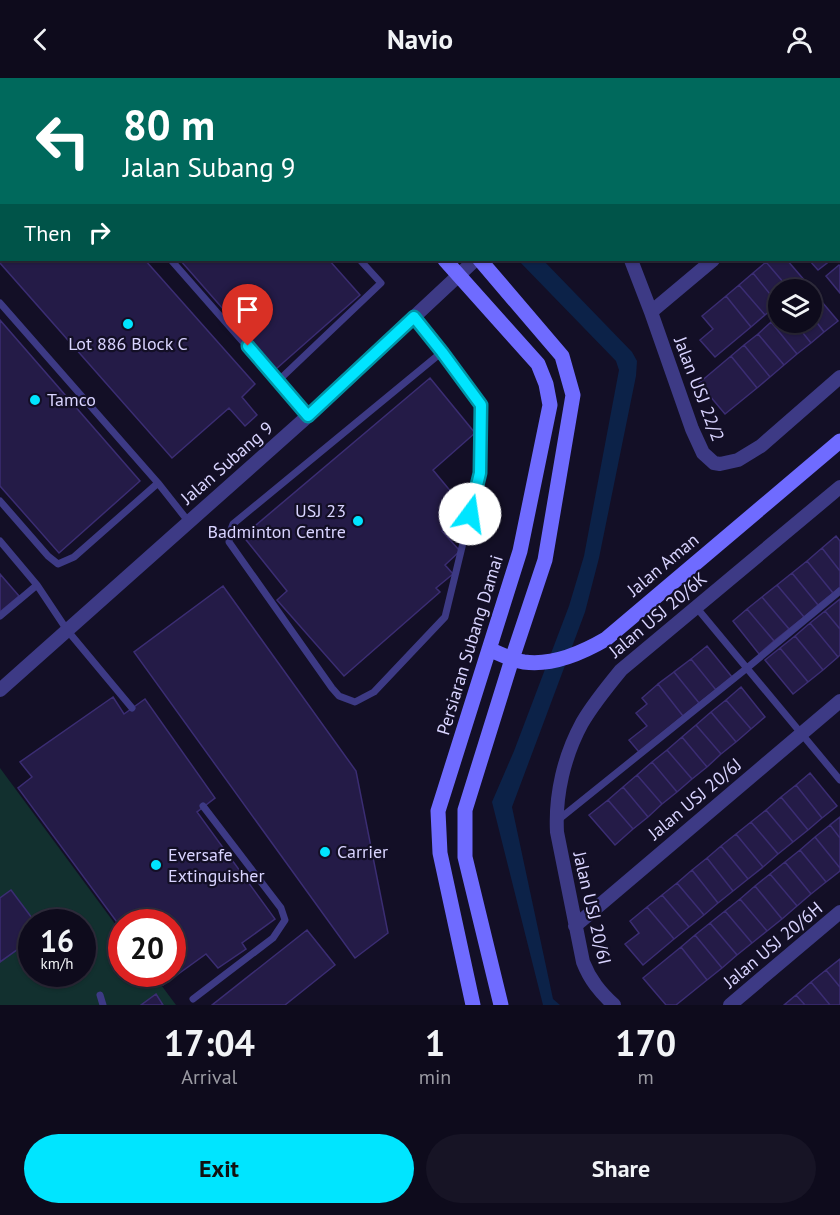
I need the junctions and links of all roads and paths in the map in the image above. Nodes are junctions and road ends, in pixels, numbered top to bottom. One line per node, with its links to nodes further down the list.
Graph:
1 (172, 261): 14 (lane)
2 (361, 261): 14 (lane)
3 (446, 261): 8 (street, Persiaran Subang Damai)
4 (474, 261): 8 (street, Jalan Subang 9)
5 (481, 261): 28 (street)
6 (631, 261): 10 (street)
7 (712, 261): 10 (street)
8 (459, 274): 11 (street, Jalan Subang 9); 27 (street, Persiaran Subang Damai)
9 (0, 303): 17 (lane)
10 (651, 312): 13 (street, Jalan USJ 22/2)
11 (414, 317): 12 (lane); 15 (street, Jalan Subang 9)
12 (442, 352): 12 (lane)
13 (840, 377)
14 (278, 381): 15 (lane)
15 (308, 416): 20 (street, Jalan Subang 9)
16 (840, 441): 28 (street, Jalan Aman)
17 (158, 483): 19 (lane); 20 (lane)
18 (840, 487): 24 (street, Jalan USJ 20/6K)
19 (0, 501)
20 (188, 521): 26 (street, Jalan Subang 9)
21 (0, 541): 22 (lane)
22 (37, 585): 25 (lane); 26 (lane)
23 (840, 591): 29 (lane)
24 (696, 607): 29 (lane); 36 (street, Jalan USJ 20/6K)
25 (0, 616)
26 (67, 630): 30 (street, Jalan Subang 9); 32 (lane)
27 (489, 649): 28 (street, Jalan Aman); 42 (street, Persiaran Subang Damai)
28 (517, 660): 43 (street)
29 (747, 668): 33 (lane); 36 (lane)
30 (0, 690)
31 (840, 701): 33 (street, Jalan USJ 20/6J)
32 (132, 708)
33 (801, 733): 34 (lane); 38 (street, Jalan USJ 20/6J)
34 (840, 780)
35 (203, 806): 40 (lane)
36 (556, 816): 38 (street, Jalan USJ 20/6I)
37 (840, 912): 45 (street, Jalan USJ 20/6H)
38 (575, 926): 44 (street, Jalan USJ 20/6I)
39 (100, 995): 41 (lane)
40 (192, 999)
41 (103, 1005)
42 (473, 1005)
43 (501, 1005)
44 (614, 1005)
45 (730, 1005)

